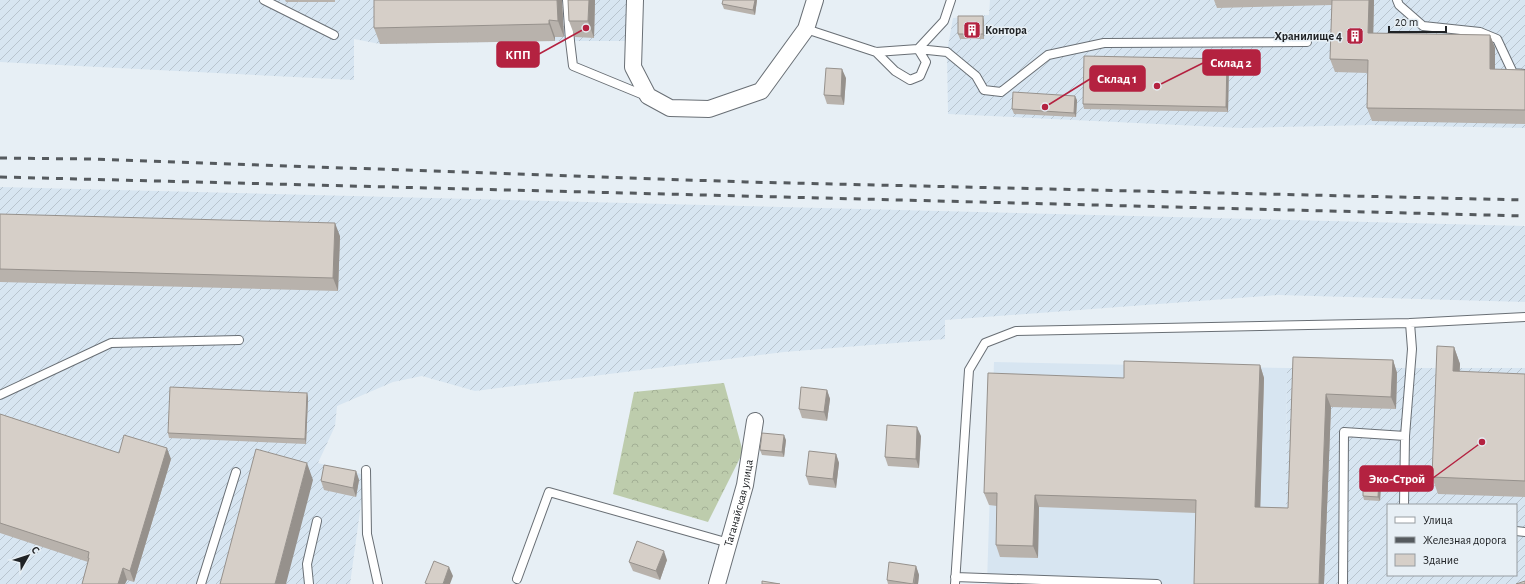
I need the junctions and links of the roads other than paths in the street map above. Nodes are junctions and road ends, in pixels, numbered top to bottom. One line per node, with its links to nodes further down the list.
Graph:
1 (264, 0): 8 (lane)
2 (567, 0): 13 (lane)
3 (635, 0): 13 (street)
4 (815, 0): 7 (street)
5 (951, 0): 10 (lane)
6 (1397, 0): 12 (lane)
7 (806, 29): 11 (lane); 13 (street)
8 (334, 35)
9 (1307, 42): 10 (lane)
10 (918, 49): 11 (lane); 11 (lane)
11 (876, 52)
12 (1525, 74)
13 (648, 96)
14 (1525, 317): 15 (lane)
15 (1410, 323): 19 (lane); 26 (lane)
16 (239, 340): 17 (lane)
17 (0, 395)
18 (755, 421): 24 (street, Таганайская улица)
19 (1405, 436): 22 (lane); 32 (lane)
20 (366, 470): 29 (lane)
21 (236, 472): 27 (lane)
22 (1404, 504)
23 (317, 521): 28 (lane)
24 (729, 542): 25 (lane); 30 (street, Таганайская улица)
25 (517, 579)
26 (955, 581): 31 (lane)
27 (201, 584)
28 (309, 584)
29 (378, 584)
30 (717, 584)
31 (1158, 584)
32 (1343, 584)

